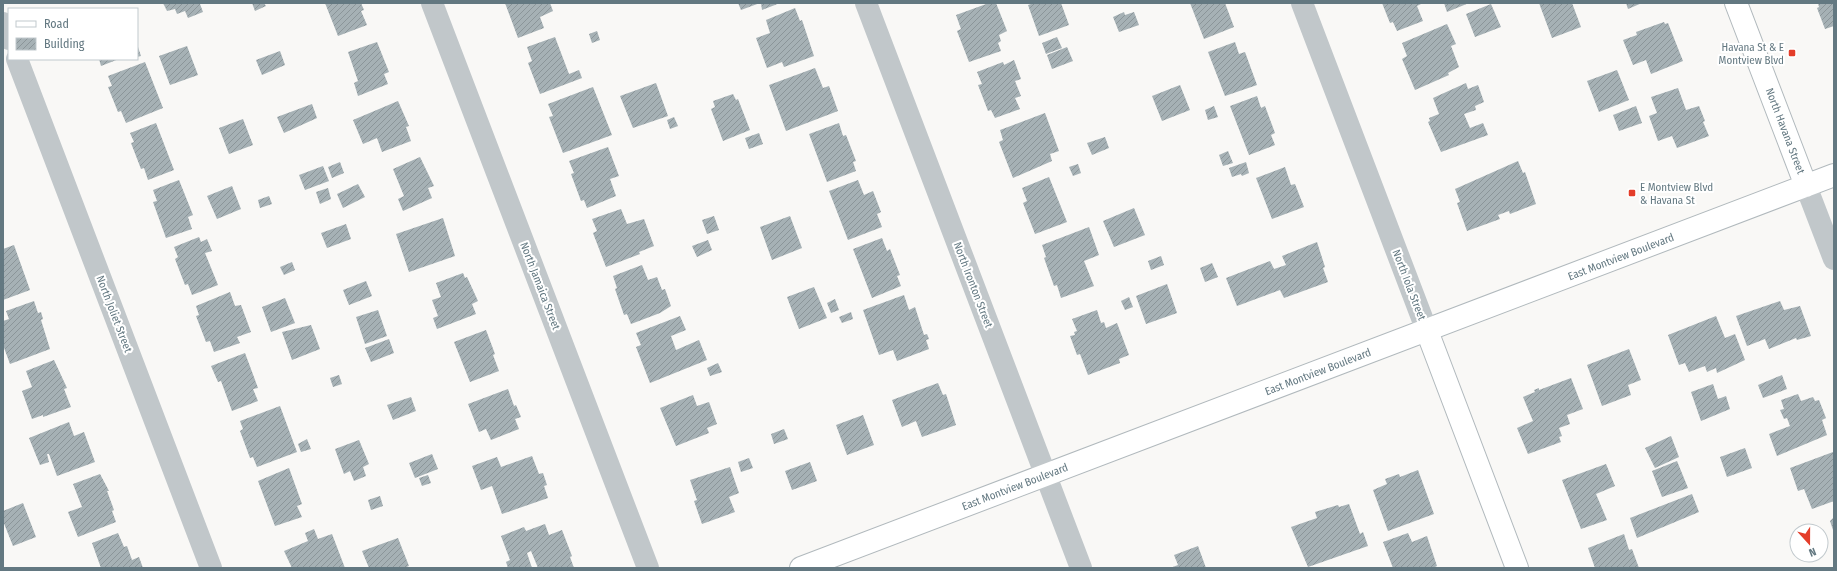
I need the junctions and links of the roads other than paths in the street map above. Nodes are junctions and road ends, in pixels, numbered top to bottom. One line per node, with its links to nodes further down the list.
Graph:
1 (432, 3): 14 (street, North Jamaica Street)
2 (866, 3): 12 (street, North Ironton Street)
3 (1302, 3): 11 (street, North Iola Street)
4 (1736, 3): 9 (main road, North Havana Street)
5 (3, 23): 6 (street)
6 (8, 36)
7 (17, 60): 13 (street, North Joliet Street)
8 (1834, 175): 9 (main road, East Montview Boulevard)
9 (1806, 186): 10 (street, North Havana Street); 11 (main road, East Montview Boulevard)
10 (1834, 259)
11 (1427, 331): 12 (main road, East Montview Boulevard); 17 (main road, North Iola Street)
12 (1046, 476): 15 (main road, East Montview Boulevard); 16 (street, North Ironton Street)
13 (211, 568)
14 (648, 568)
15 (802, 568)
16 (1081, 568)
17 (1517, 568)

